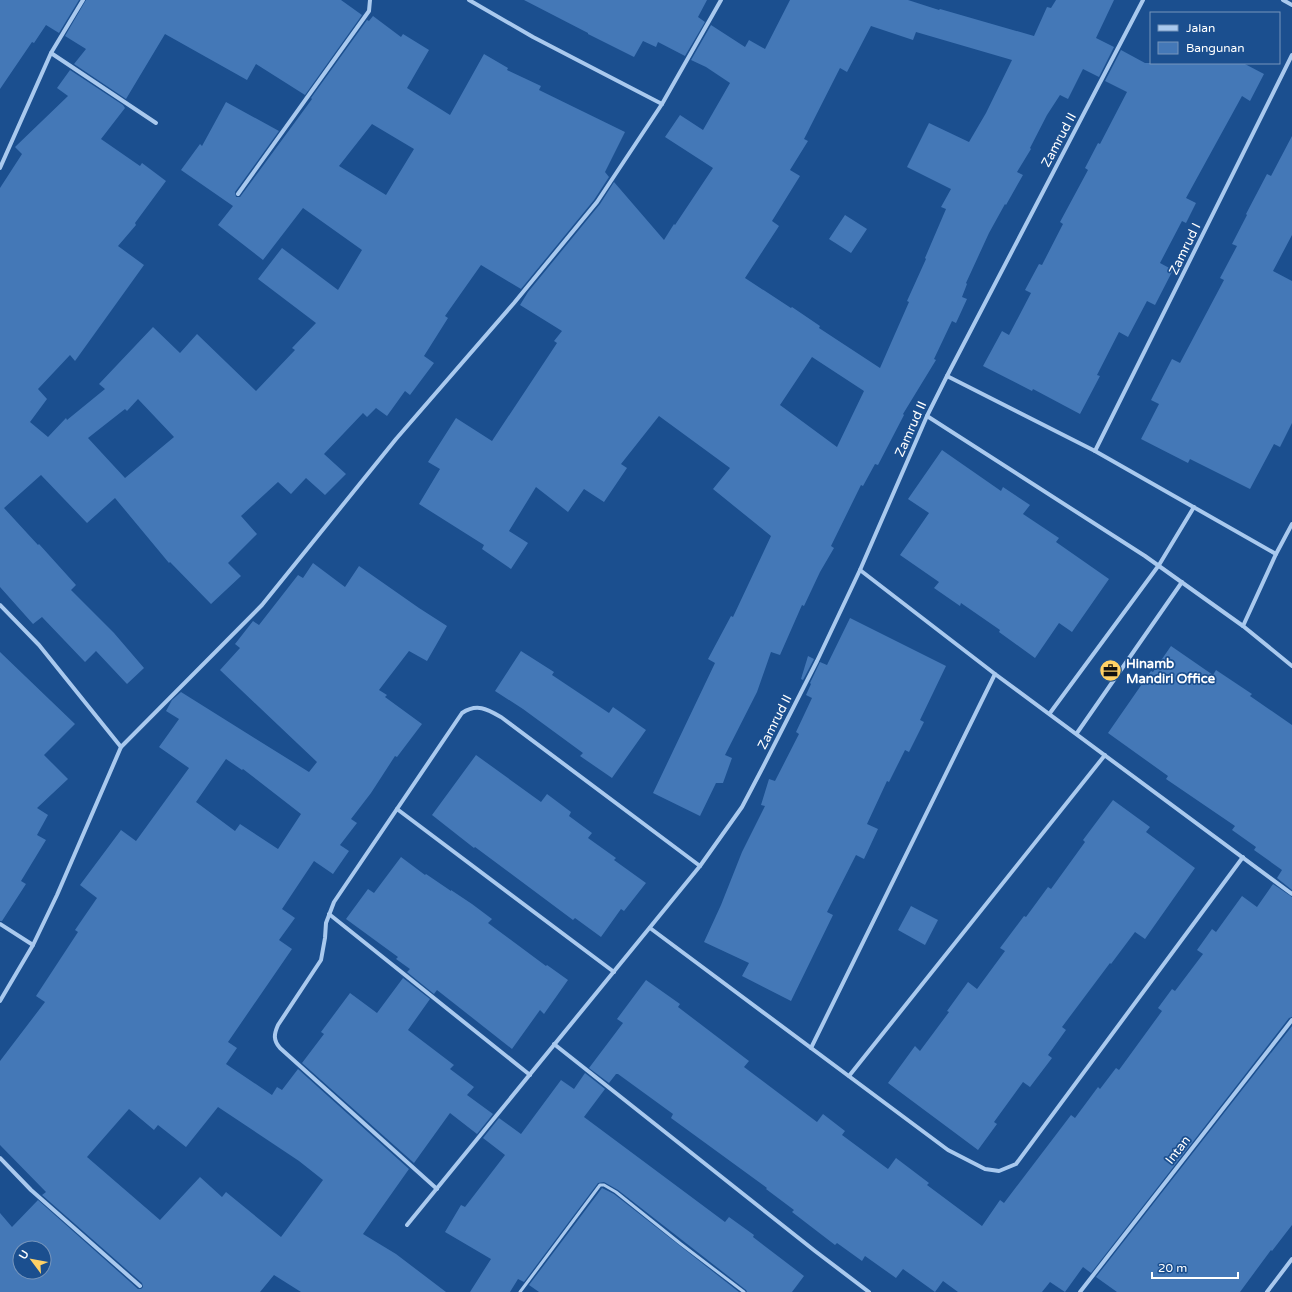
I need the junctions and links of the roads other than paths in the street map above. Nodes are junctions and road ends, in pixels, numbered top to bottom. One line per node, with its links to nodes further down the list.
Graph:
1 (83, 0): 8 (street)
2 (370, 0): 15 (street)
3 (470, 0): 10 (street)
4 (722, 0): 10 (street)
5 (1143, 0): 16 (street, Zamrud II)
6 (1283, 0): 7 (street)
7 (1292, 5)
8 (51, 53): 11 (street); 13 (street)
9 (1292, 55): 18 (street, Zamrud I)
10 (662, 104): 31 (street)
11 (156, 122)
12 (0, 152): 13 (street)
13 (6, 156): 14 (street)
14 (0, 168)
15 (238, 194)
16 (946, 376): 17 (street, Zamrud II); 18 (street)
17 (927, 416): 22 (street); 23 (street, Zamrud II)
18 (1095, 452): 19 (street)
19 (1194, 507): 21 (street); 22 (street)
20 (1292, 524): 21 (street)
21 (1276, 554): 26 (street)
22 (1159, 565): 24 (street); 29 (street)
23 (860, 570): 28 (street); 35 (street, Zamrud II)
24 (1182, 582): 26 (street); 30 (street)
25 (0, 605): 31 (street)
26 (1243, 626): 27 (street)
27 (1292, 666)
28 (995, 674): 29 (street); 45 (street)
29 (1050, 713): 30 (street)
30 (1076, 733): 32 (street)
31 (121, 747): 40 (street)
32 (1105, 755): 34 (street); 47 (street)
33 (397, 809): 35 (street); 37 (street); 41 (street)
34 (1243, 857): 36 (street); 47 (street)
35 (700, 866): 39 (street, Zamrud II)
36 (1292, 894)
37 (329, 914): 46 (street); 49 (street)
38 (0, 924): 40 (street)
39 (650, 928): 41 (street, Zamrud II); 45 (street)
40 (33, 945): 42 (street)
41 (614, 972): 44 (street, Zamrud II)
42 (0, 1001)
43 (1292, 1020): 56 (street, Intan)
44 (554, 1044): 46 (street, Zamrud II); 55 (street)
45 (811, 1048): 47 (street)
46 (530, 1075): 49 (street, Zamrud II)
47 (849, 1076)
48 (0, 1158): 52 (street)
49 (437, 1189): 50 (street, Zamrud II)
50 (407, 1225)
51 (1292, 1259): 57 (street)
52 (140, 1286)
53 (520, 1292): 54 (lane)
54 (744, 1292)
55 (869, 1292)
56 (1080, 1292)
57 (1267, 1292)

